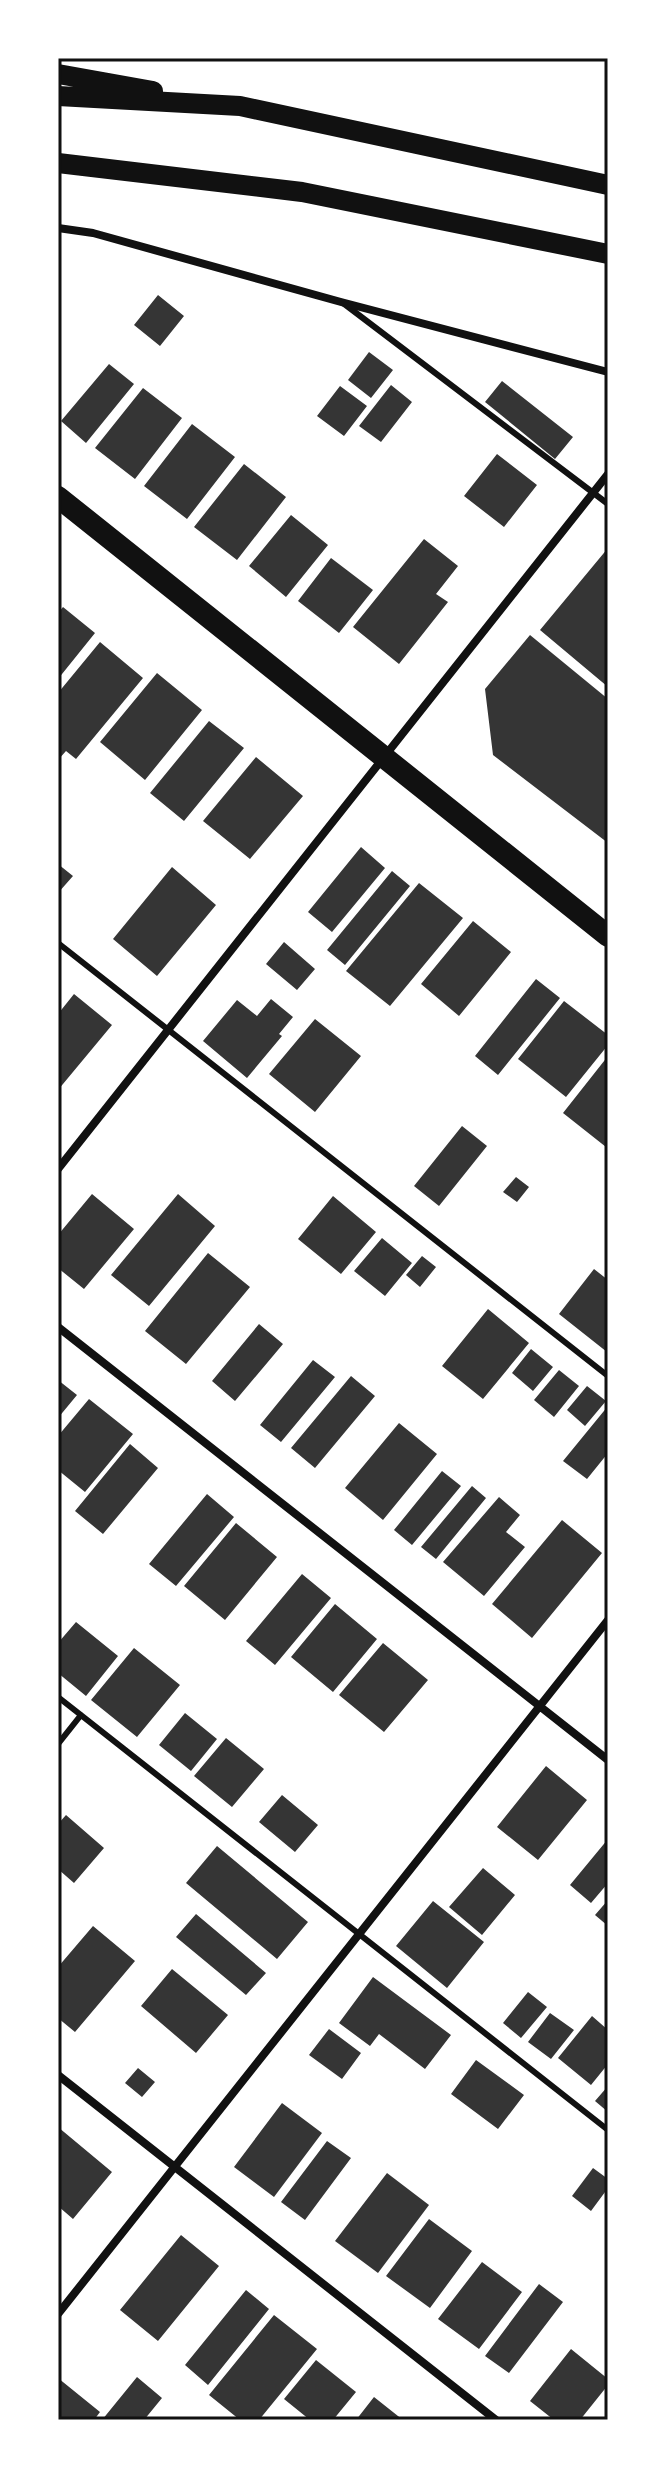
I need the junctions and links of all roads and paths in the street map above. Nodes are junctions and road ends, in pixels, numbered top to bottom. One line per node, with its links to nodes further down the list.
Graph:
1 (58, 74): 3 (main road)
2 (58, 96): 3 (main road)
3 (240, 106): 5 (main road)
4 (58, 163): 7 (main road)
5 (608, 185)
6 (58, 228): 8 (street)
7 (608, 254)
8 (341, 302): 9 (street); 11 (lane)
9 (608, 372)
10 (608, 474): 11 (street)
11 (594, 492): 13 (lane); 14 (street)
12 (58, 497): 14 (highway)
13 (608, 504)
14 (385, 756): 15 (highway); 17 (street)
15 (608, 936)
16 (58, 943): 17 (lane)
17 (168, 1030): 18 (street); 20 (lane)
18 (58, 1169)
19 (58, 1327): 23 (street)
20 (608, 1376)
21 (608, 1620): 23 (street)
22 (58, 1697): 24 (lane)
23 (540, 1706): 26 (street); 27 (street)
24 (81, 1715): 25 (lane); 27 (lane)
25 (58, 1744)
26 (608, 1760)
27 (359, 1934): 29 (lane); 30 (street)
28 (58, 2075): 30 (street)
29 (608, 2130)
30 (175, 2167): 31 (street); 32 (street)
31 (58, 2314)
32 (496, 2420)

